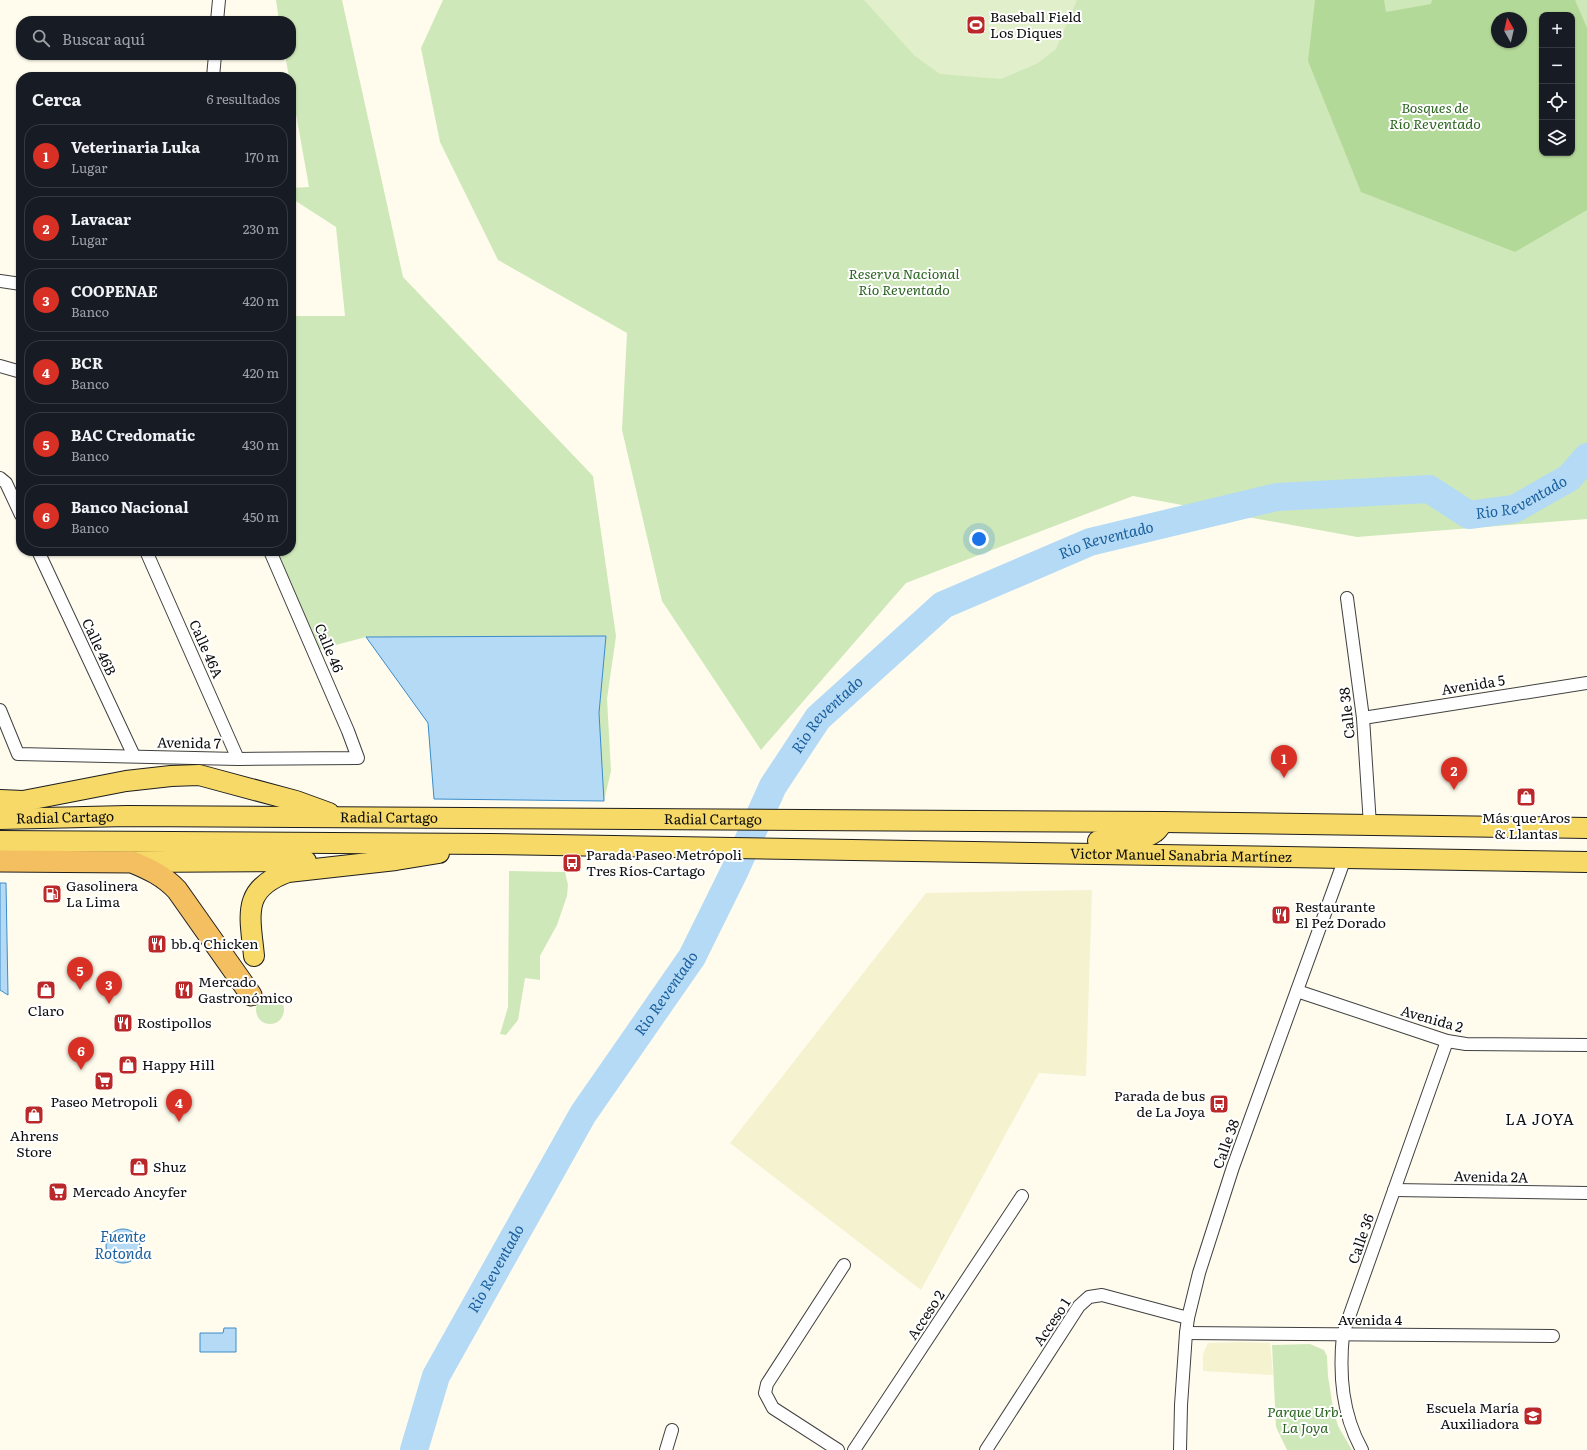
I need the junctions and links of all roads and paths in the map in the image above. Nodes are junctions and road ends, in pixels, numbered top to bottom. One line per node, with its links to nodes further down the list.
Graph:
1 (219, 0): 2 (street)
2 (217, 16)
3 (215, 60): 4 (street)
4 (213, 72)
5 (0, 281): 6 (street)
6 (16, 283)
7 (0, 366): 8 (street)
8 (16, 371)
9 (3, 481): 10 (street)
10 (16, 506)
11 (40, 556): 18 (street, Calle 46B)
12 (148, 556): 20 (street, Calle 46A)
13 (272, 556): 19 (street, Calle 46)
14 (1347, 598): 17 (street, Calle 38)
15 (1587, 682): 17 (street, Avenida 5)
16 (0, 710): 18 (street, Avenida 7)
17 (1363, 718): 25 (street, Calle 38)
18 (134, 756): 20 (street, Avenida 7)
19 (358, 758): 20 (street, Avenida 7)
20 (238, 759)
21 (0, 800): 22 (main road)
22 (340, 818): 23 (main road, Radial Cartago); 24 (main road, Radial Cartago)
23 (0, 819)
24 (1163, 822): 25 (main road); 30 (main road)
25 (1370, 825): 26 (main road)
26 (1587, 828)
27 (0, 841): 28 (main road, Radial Cartago)
28 (490, 844): 29 (main road, Radial Cartago); 33 (main road)
29 (776, 850): 30 (main road, Victor Manuel Sanabria Martínez)
30 (1048, 854): 31 (main road, Victor Manuel Sanabria Martínez)
31 (1345, 858): 35 (main road, Victor Manuel Sanabria Martínez); 37 (street, Calle 38)
32 (0, 860): 34 (highway)
33 (396, 860): 34 (main road); 36 (main road)
34 (132, 862): 38 (highway)
35 (1587, 862)
36 (254, 956)
37 (1297, 991): 39 (street, Avenida 2); 45 (street, Calle 38)
38 (251, 995)
39 (1447, 1041): 40 (street, Avenida 2); 41 (street, Calle 36)
40 (1587, 1046)
41 (1394, 1190): 42 (street, Avenida 2A); 47 (street, Calle 36)
42 (1587, 1194)
43 (1022, 1196): 52 (street, Acceso 2)
44 (844, 1265): 51 (street)
45 (1188, 1318): 46 (street, Calle 38); 53 (street, Acceso 1)
46 (1186, 1333): 47 (street, Avenida 4); 54 (street, Calle 38)
47 (1343, 1334): 48 (street, Avenida 4); 55 (street, Calle 36)
48 (1553, 1336)
49 (672, 1430): 50 (street)
50 (666, 1450)
51 (838, 1450)
52 (854, 1450)
53 (986, 1450)
54 (1180, 1450)
55 (1362, 1450)

